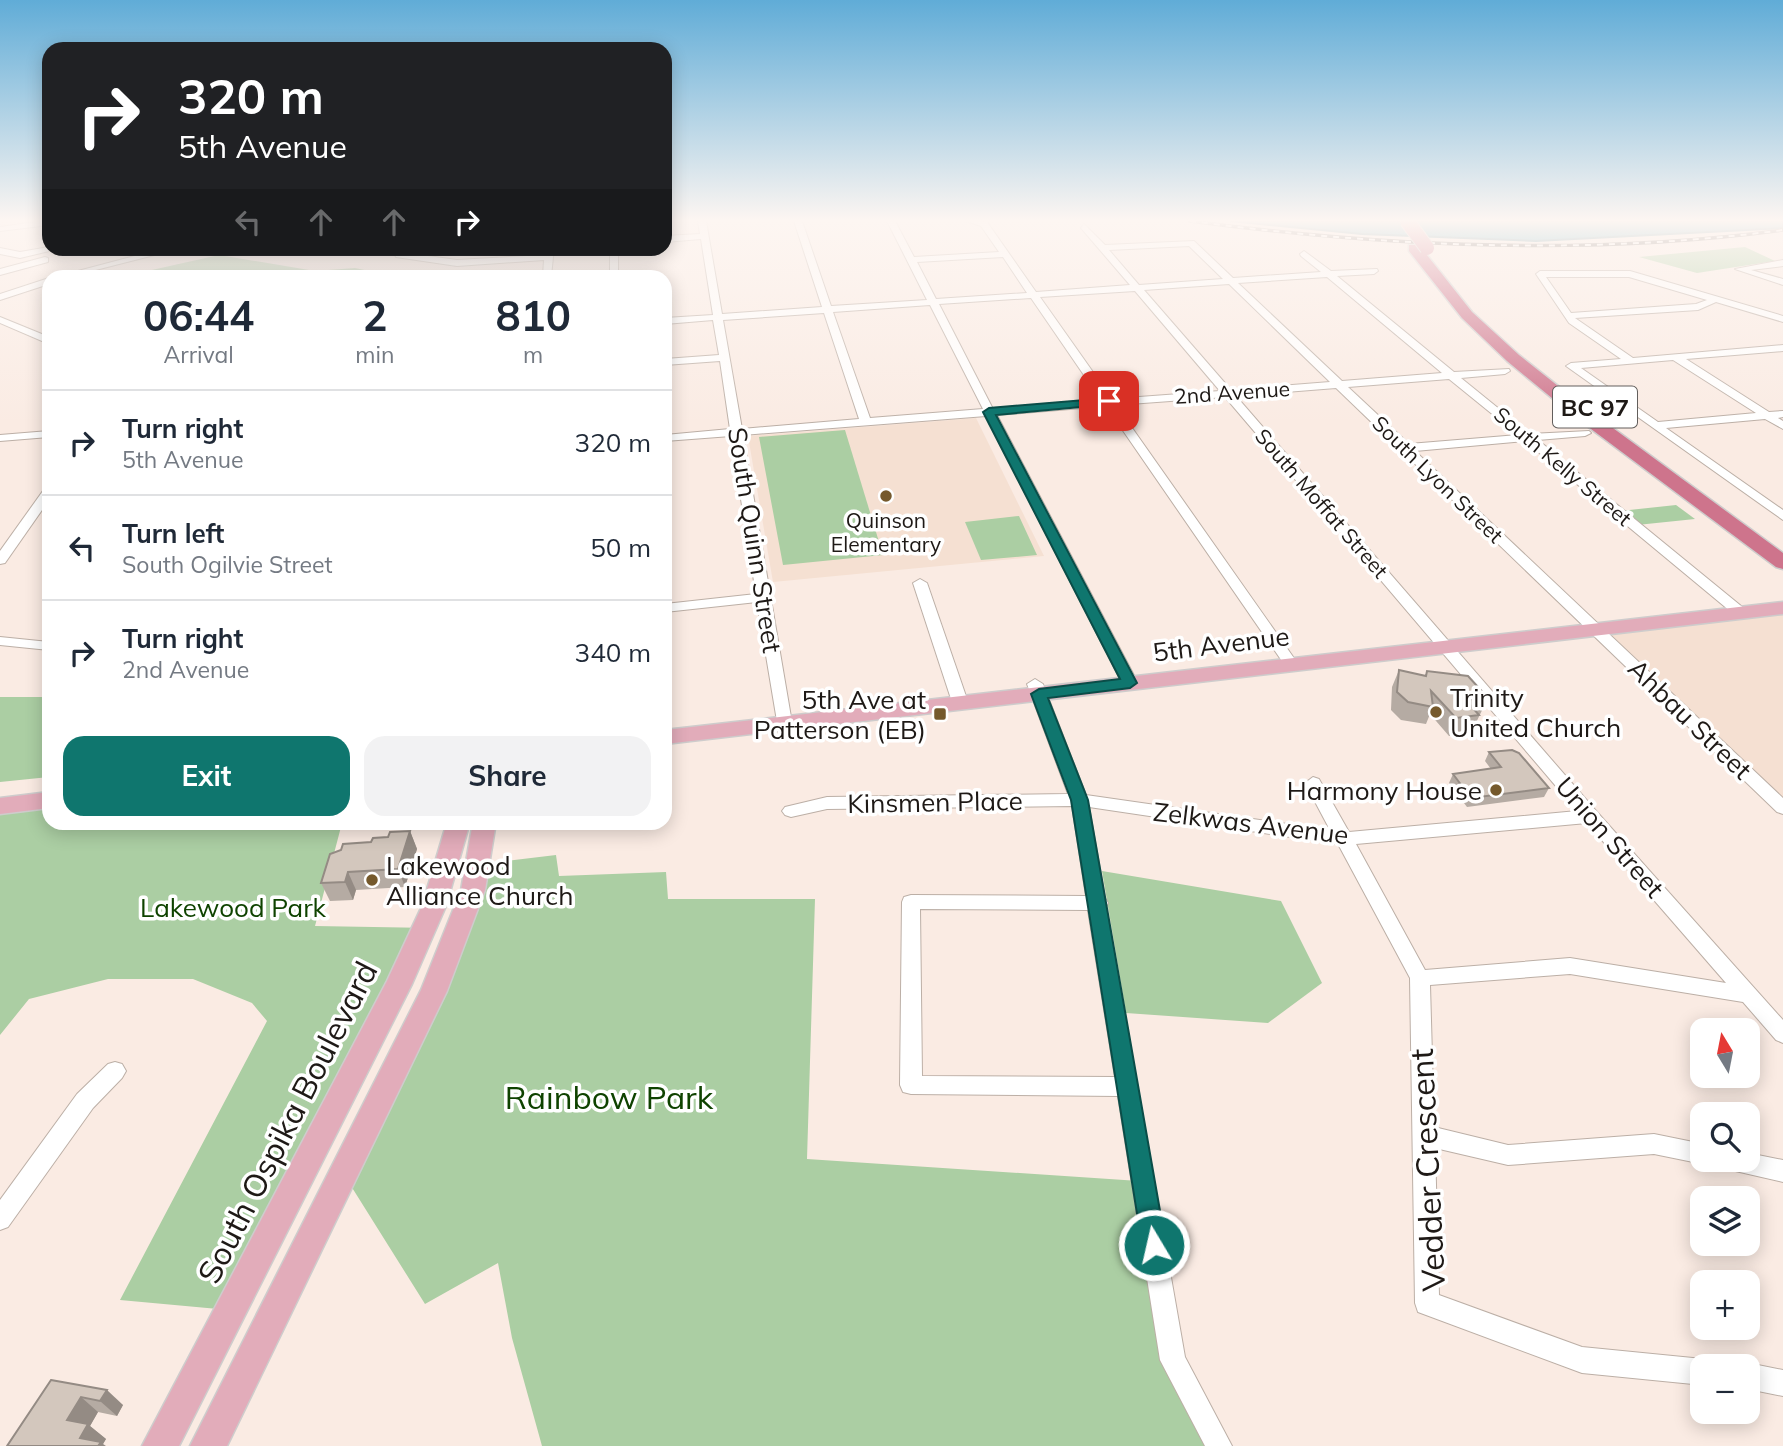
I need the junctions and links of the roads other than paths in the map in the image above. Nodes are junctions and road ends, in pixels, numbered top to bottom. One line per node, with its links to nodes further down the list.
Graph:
1 (713, 288): 20 (street, South Quinn Street)
2 (821, 288): 18 (street)
3 (926, 288): 17 (street)
4 (1028, 288): 14 (street)
5 (1145, 288): 13 (street)
6 (1240, 288): 33 (street, South Lyon Street)
7 (1346, 288): 32 (street, South Kelly Street)
8 (1443, 288): 49 (highway, BC 97)
9 (1457, 288): 52 (highway, BC 97)
10 (1550, 288): 19 (street)
11 (1680, 288): 16 (street)
12 (25, 289): 15 (street)
13 (1138, 289): 14 (street); 34 (street, South Moffat Street)
14 (1033, 296): 17 (street); 35 (street)
15 (0, 297)
16 (1716, 299): 19 (street); 21 (street)
17 (933, 303): 18 (street); 36 (street)
18 (828, 310): 20 (street); 39 (street)
19 (1568, 316): 29 (street)
20 (718, 317): 23 (street); 28 (street, South Quinn Street)
21 (1783, 318)
22 (0, 320): 24 (street)
23 (672, 320)
24 (42, 338)
25 (1778, 349): 26 (street); 27 (street)
26 (1783, 355)
27 (1675, 357): 29 (street); 38 (street)
28 (724, 358): 30 (street); 42 (street, South Quinn Street)
29 (1630, 360): 40 (street)
30 (672, 362)
31 (1505, 371): 32 (street, 2nd Avenue)
32 (1453, 375): 33 (street, 2nd Avenue); 47 (street, South Kelly Street)
33 (1339, 384): 34 (street, 2nd Avenue); 48 (street, South Lyon Street)
34 (1227, 393): 35 (street, 2nd Avenue); 64 (street, South Moffat Street)
35 (1109, 401): 36 (street, 2nd Avenue); 66 (street)
36 (989, 412): 39 (street, 2nd Avenue); 67 (street)
37 (1783, 414): 38 (street)
38 (1766, 415): 40 (street); 41 (street)
39 (865, 421): 42 (street, 2nd Avenue)
40 (1655, 426): 51 (street)
41 (1783, 426)
42 (738, 432): 45 (street, 2nd Avenue); 57 (street, South Quinn Street)
43 (1585, 433): 47 (street)
44 (42, 435): 46 (street)
45 (672, 437)
46 (0, 438)
47 (1528, 438): 48 (street); 61 (street, South Kelly Street)
48 (1405, 448): 62 (street, South Lyon Street)
49 (1672, 481): 54 (highway, BC 97); 55 (highway)
50 (42, 501): 53 (street)
51 (1783, 516)
52 (1783, 545)
53 (0, 559)
54 (1783, 563)
55 (1783, 571)
56 (920, 583): 69 (street)
57 (764, 597): 59 (street); 70 (street, South Quinn Street)
58 (1783, 598): 61 (main road, 5th Avenue)
59 (672, 607)
60 (1783, 608): 61 (main road, 5th Avenue)
61 (1735, 609): 62 (main road, 5th Avenue)
62 (1591, 625): 64 (main road, 5th Avenue); 77 (street, Ahbau Street)
63 (0, 641): 65 (street)
64 (1441, 643): 66 (main road, 5th Avenue); 79 (street, Union Street)
65 (42, 645)
66 (1288, 660): 67 (main road, 5th Avenue)
67 (1127, 678): 68 (main road, 5th Avenue)
68 (1037, 689): 69 (main road, 5th Avenue); 74 (street)
69 (959, 697): 70 (main road, 5th Avenue)
70 (783, 718): 71 (main road, 5th Avenue); 72 (main road, 5th Avenue)
71 (672, 725)
72 (672, 736)
73 (1313, 783): 82 (street, Vedder Crescent)
74 (1079, 800): 78 (street, Kinsmen Place); 82 (street, Zelkwas Avenue); 83 (street)
75 (42, 801): 76 (main road)
76 (0, 806)
77 (1783, 808)
78 (791, 811)
79 (1591, 816): 82 (street, Zelkwas Avenue); 85 (street, Union Street)
80 (457, 830): 97 (main road, South Ospika Boulevard)
81 (483, 830): 98 (main road)
82 (1345, 839): 84 (street, Vedder Crescent)
83 (1099, 903): 88 (street); 88 (street)
84 (1420, 978): 85 (street); 89 (street, Vedder Crescent)
85 (1750, 995): 86 (street, Union Street)
86 (1783, 1034)
87 (116, 1071): 93 (street)
88 (1129, 1087): 99 (street)
89 (1423, 1135): 90 (street); 94 (street, Vedder Crescent)
90 (1690, 1151)
91 (1760, 1166): 92 (street)
92 (1783, 1171)
93 (0, 1219)
94 (1690, 1371)
95 (1760, 1378): 96 (street)
96 (1783, 1382)
97 (160, 1446)
98 (208, 1446)
99 (1219, 1446)

